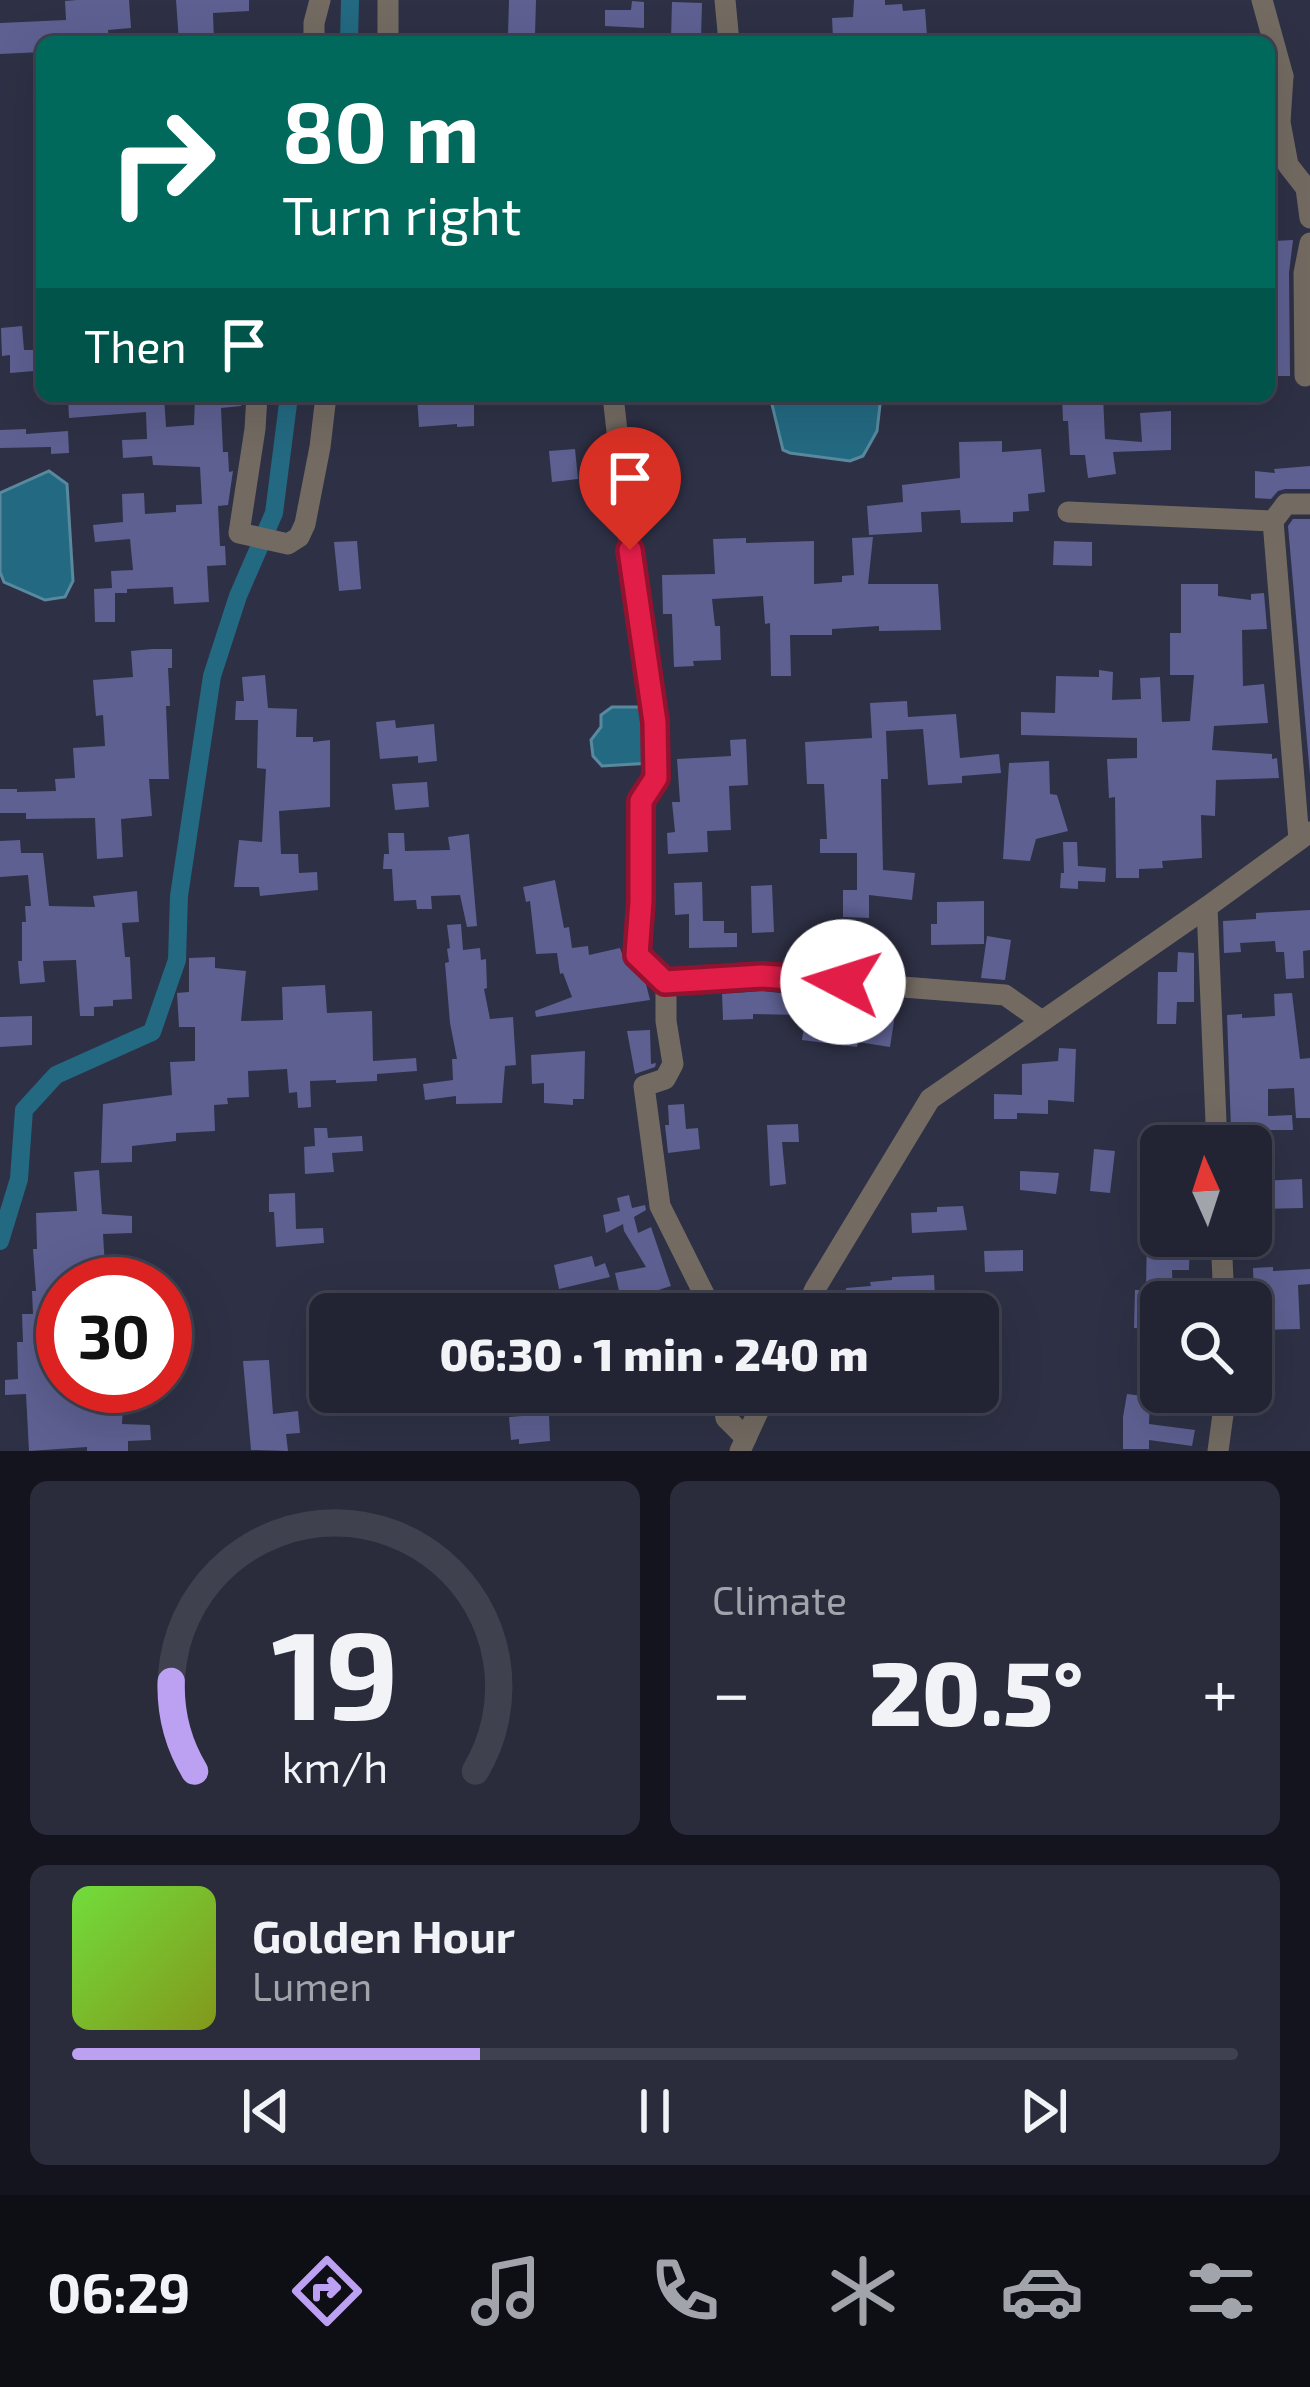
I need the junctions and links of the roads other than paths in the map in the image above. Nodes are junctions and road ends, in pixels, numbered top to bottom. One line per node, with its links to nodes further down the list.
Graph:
1 (320, 0): 5 (street)
2 (388, 0): 6 (street)
3 (725, 0): 7 (street)
4 (1262, 0): 8 (street)
5 (314, 36)
6 (388, 36)
7 (728, 36)
8 (1269, 36)
9 (1276, 76): 10 (street)
10 (1310, 218)
11 (1310, 243): 12 (street)
12 (1305, 376)
13 (256, 402): 14 (street)
14 (325, 402)
15 (614, 402): 21 (street)
16 (1310, 504): 18 (street)
17 (1069, 512): 18 (street)
18 (1273, 520): 19 (street)
19 (1304, 836): 20 (street)
20 (1207, 908): 22 (street); 23 (street)
21 (665, 982): 22 (street); 24 (street)
22 (1042, 1022): 25 (street)
23 (1216, 1125)
24 (704, 1293)
25 (813, 1293)
26 (725, 1413): 29 (street)
27 (757, 1413): 29 (street)
28 (1223, 1413): 30 (street)
29 (743, 1444)
30 (1218, 1451)

